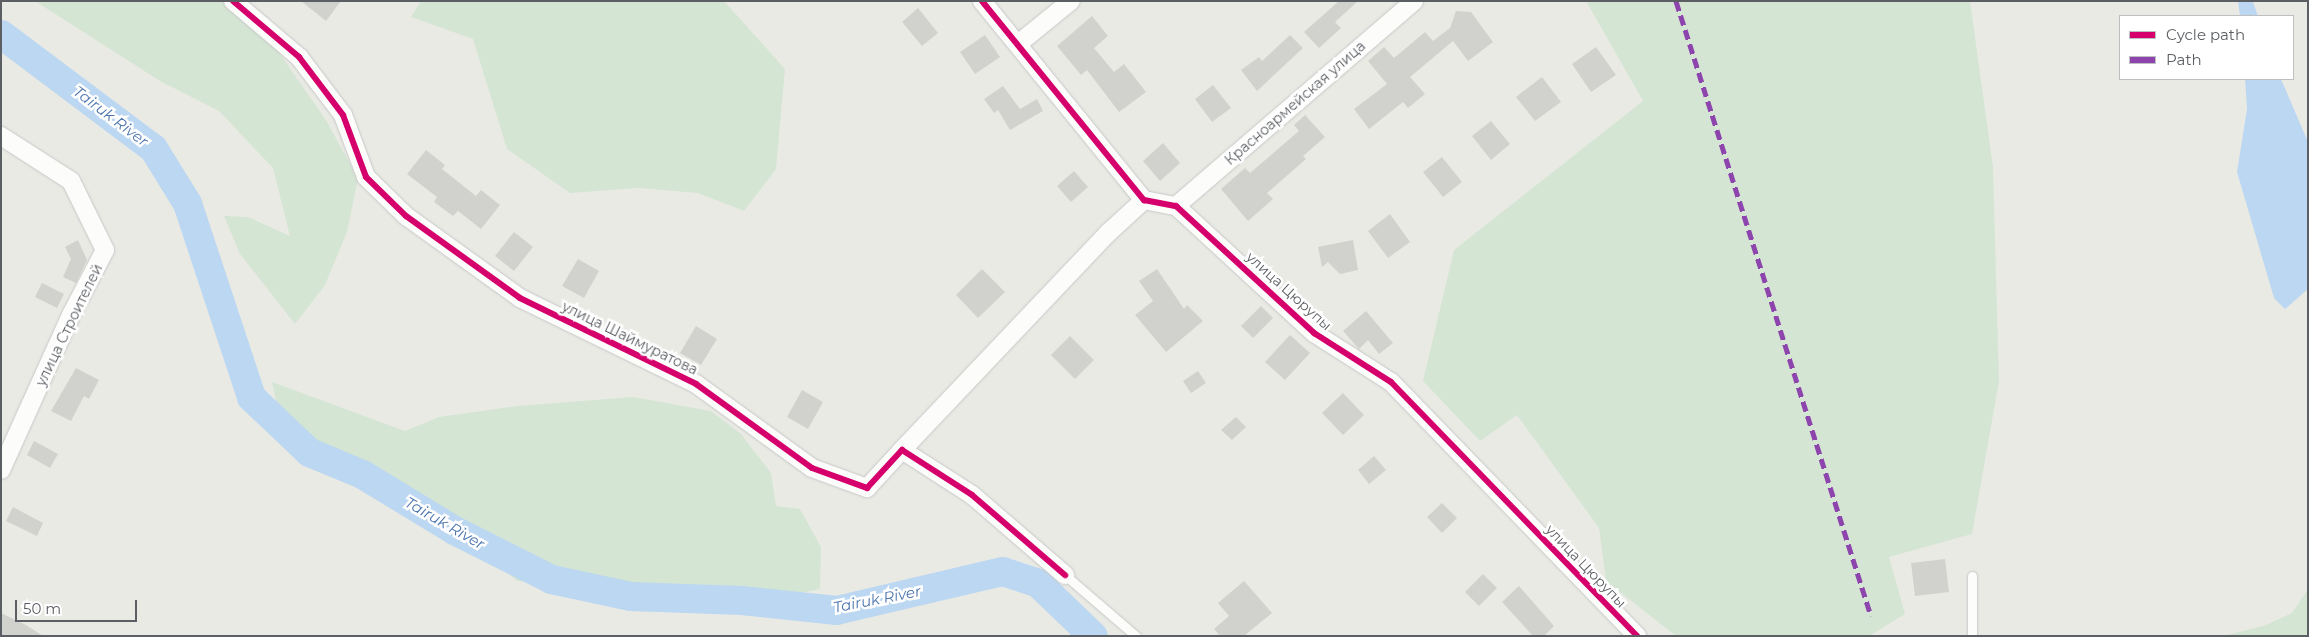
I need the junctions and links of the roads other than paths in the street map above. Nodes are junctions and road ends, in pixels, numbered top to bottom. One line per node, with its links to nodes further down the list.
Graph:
1 (233, 1): 9 (street, улица Шаймуратова)
2 (982, 1): 5 (street)
3 (1071, 1): 5 (street)
4 (1414, 1): 8 (street, Красноармейская улица)
5 (1018, 44): 7 (street)
6 (1, 136): 10 (street, улица Строителей)
7 (1144, 200): 8 (street); 9 (street)
8 (1176, 206): 14 (street, улица Цюрупы)
9 (902, 450): 11 (street)
10 (1, 470)
11 (1065, 575): 13 (lane)
12 (1972, 576): 15 (lane)
13 (1136, 636)
14 (1637, 636)
15 (1972, 636)

